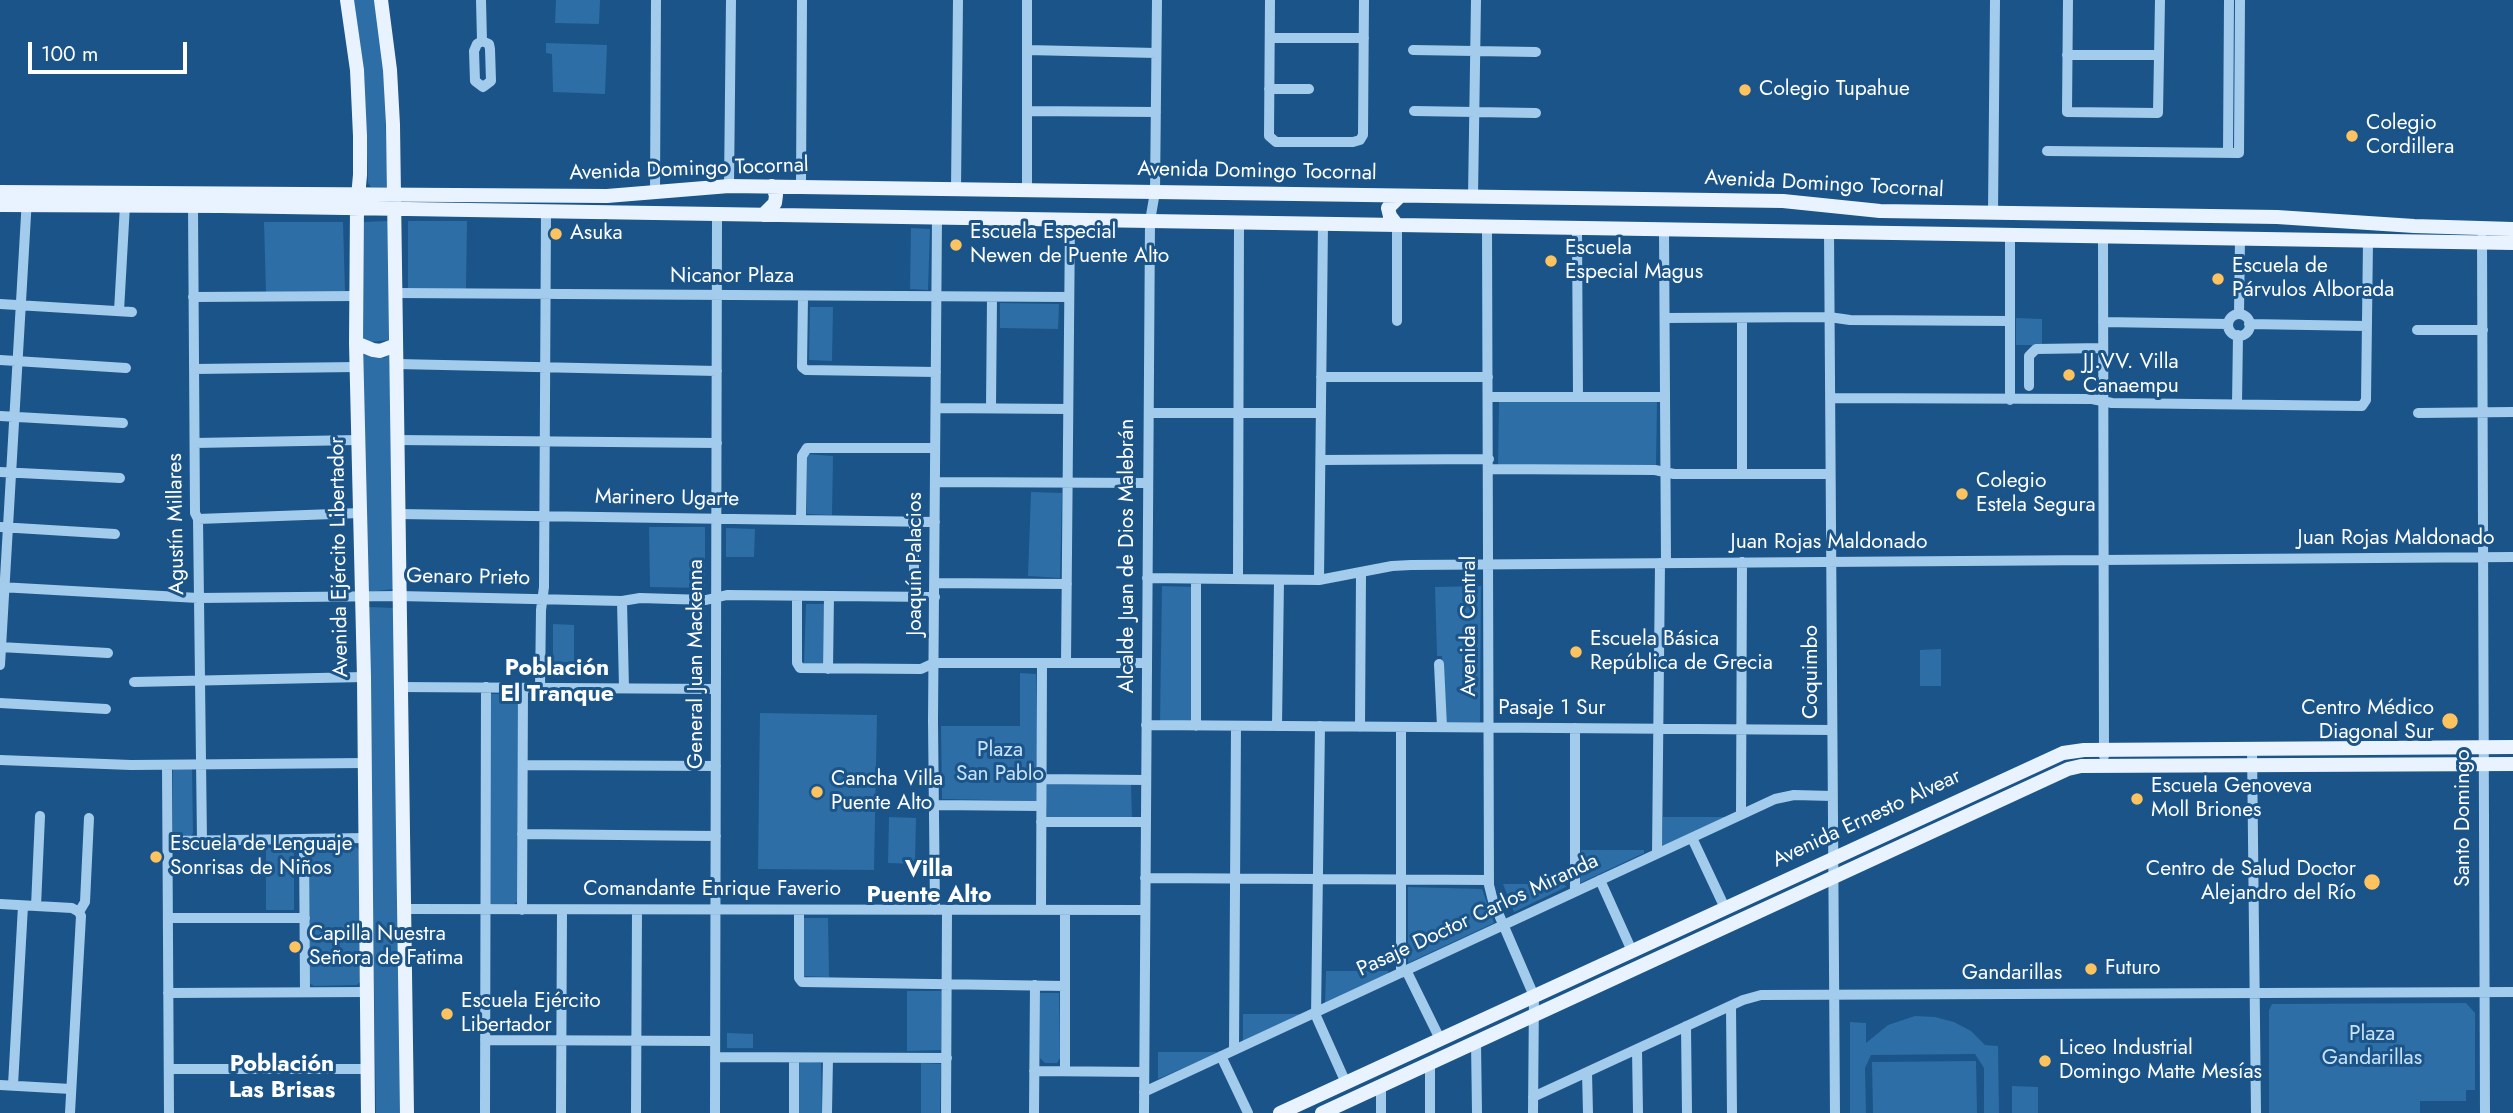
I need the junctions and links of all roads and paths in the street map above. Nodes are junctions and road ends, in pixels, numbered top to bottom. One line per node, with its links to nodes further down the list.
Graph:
1 (347, 0): 49 (main road, Avenida Ejército Libertador)
2 (381, 0): 50 (main road)
3 (481, 0): 20 (street)
4 (656, 0): 42 (street)
5 (731, 0): 37 (street)
6 (803, 0): 39 (street)
7 (958, 0): 40 (street)
8 (1027, 0): 21 (street)
9 (1157, 0): 24 (street, Alcalde Juan de Dios Malebrán)
10 (1270, 0): 18 (street)
11 (1364, 0): 19 (street)
12 (1476, 0): 23 (street)
13 (1995, 0): 55 (street)
14 (2068, 0): 26 (street)
15 (2160, 0): 27 (street)
16 (2229, 0): 36 (street)
17 (2240, 0): 36 (street)
18 (1270, 38): 19 (street); 28 (street)
19 (1364, 38): 28 (street)
20 (482, 41)
21 (1027, 50): 24 (street); 30 (street)
22 (1413, 50): 23 (street)
23 (1475, 50): 25 (street); 33 (street)
24 (1156, 52): 32 (street, Alcalde Juan de Dios Malebrán)
25 (1536, 52)
26 (2067, 55): 27 (street); 27 (street)
27 (2159, 55)
28 (1269, 89): 29 (street)
29 (1309, 89)
30 (1027, 111): 32 (street); 41 (street)
31 (1414, 111): 33 (street)
32 (1156, 112): 44 (street, Alcalde Juan de Dios Malebrán)
33 (1475, 112): 34 (street); 46 (street)
34 (1536, 113)
35 (2047, 151): 36 (street)
36 (2228, 153)
37 (729, 186): 38 (main road, Avenida Domingo Tocornal); 42 (main road, Avenida Domingo Tocornal)
38 (772, 186): 39 (main road, Avenida Domingo Tocornal); 59 (main road)
39 (801, 187): 40 (main road, Avenida Domingo Tocornal)
40 (956, 189): 41 (main road, Avenida Domingo Tocornal)
41 (1027, 190): 44 (main road, Avenida Domingo Tocornal)
42 (655, 191): 50 (main road, Avenida Domingo Tocornal)
43 (0, 192): 48 (main road, Avenida Domingo Tocornal)
44 (1155, 192): 45 (main road, Avenida Domingo Tocornal); 64 (street, Alcalde Juan de Dios Malebrán)
45 (1400, 196): 46 (main road, Avenida Domingo Tocornal); 67 (main road)
46 (1474, 197): 47 (main road, Avenida Domingo Tocornal)
47 (1560, 198): 55 (main road, Avenida Domingo Tocornal); 69 (main road)
48 (27, 199): 49 (main road, Avenida Domingo Tocornal); 51 (main road, Avenida Domingo Tocornal); 52 (main road, Avenida Domingo Tocornal); 94 (street)
49 (358, 201): 50 (main road, Avenida Domingo Tocornal); 53 (main road, Avenida Domingo Tocornal); 86 (main road, Avenida Ejército Libertador)
50 (394, 202): 54 (main road, Avenida Domingo Tocornal); 84 (main road)
51 (0, 205)
52 (125, 205): 53 (main road, Avenida Domingo Tocornal); 95 (street)
53 (193, 206): 88 (street, Agustín Millares)
54 (546, 212): 58 (main road, Avenida Domingo Tocornal); 85 (street)
55 (1993, 213): 56 (main road, Avenida Domingo Tocornal)
56 (2048, 214): 57 (main road, Avenida Domingo Tocornal); 75 (main road)
57 (2067, 214): 60 (main road, Avenida Domingo Tocornal); 77 (main road)
58 (717, 215): 59 (main road, Avenida Domingo Tocornal); 87 (street, General Juan Mackenna)
59 (763, 215): 61 (main road, Avenida Domingo Tocornal)
60 (2196, 216): 62 (main road, Avenida Domingo Tocornal); 79 (main road)
61 (937, 218): 63 (main road, Avenida Domingo Tocornal); 90 (street, Joaquín Palacios)
62 (2317, 219): 76 (main road, Avenida Domingo Tocornal); 81 (main road)
63 (1070, 220): 64 (main road, Avenida Domingo Tocornal); 92 (street)
64 (1150, 221): 65 (main road, Avenida Domingo Tocornal); 137 (street, Alcalde Juan de Dios Malebrán)
65 (1239, 222): 66 (main road, Avenida Domingo Tocornal); 138 (street)
66 (1323, 224): 67 (main road, Avenida Domingo Tocornal); 122 (street)
67 (1397, 225): 68 (main road, Avenida Domingo Tocornal); 101 (street)
68 (1487, 226): 69 (main road, Avenida Domingo Tocornal); 123 (street, Avenida Central)
69 (1559, 228): 70 (main road, Avenida Domingo Tocornal)
70 (1577, 228): 71 (main road, Avenida Domingo Tocornal); 126 (street)
71 (1664, 229): 73 (main road, Avenida Domingo Tocornal); 99 (street)
72 (2513, 229): 76 (main road, Avenida Domingo Tocornal)
73 (1829, 232): 74 (main road, Avenida Domingo Tocornal); 98 (street, Coquimbo)
74 (2010, 235): 75 (main road, Avenida Domingo Tocornal); 102 (street)
75 (2047, 235): 77 (main road, Avenida Domingo Tocornal)
76 (2482, 235): 82 (main road, Avenida Domingo Tocornal); 83 (main road, Avenida Domingo Tocornal); 108 (street, Santo Domingo)
77 (2067, 236): 78 (main road, Avenida Domingo Tocornal)
78 (2103, 236): 79 (main road, Avenida Domingo Tocornal); 103 (street)
79 (2196, 238): 80 (main road, Avenida Domingo Tocornal)
80 (2240, 238): 81 (main road, Avenida Domingo Tocornal); 97 (street)
81 (2316, 239): 82 (main road, Avenida Domingo Tocornal)
82 (2368, 240): 106 (street)
83 (2513, 243)
84 (396, 293): 85 (street, Nicanor Plaza); 111 (main road)
85 (546, 295): 87 (street, Nicanor Plaza); 117 (street)
86 (357, 296): 88 (street); 110 (main road, Avenida Ejército Libertador)
87 (717, 296): 89 (street, Nicanor Plaza); 120 (street, General Juan Mackenna)
88 (193, 297): 119 (street, Agustín Millares)
89 (803, 297): 90 (street, Nicanor Plaza); 121 (street)
90 (936, 297): 91 (street, Nicanor Plaza); 121 (street, Joaquín Palacios)
91 (992, 297): 92 (street, Nicanor Plaza); 133 (street)
92 (1069, 298): 134 (street)
93 (0, 304): 94 (street)
94 (21, 305): 95 (street); 114 (street)
95 (119, 311): 96 (street)
96 (132, 312)
97 (2239, 314): 104 (street); 105 (street)
98 (1829, 317): 100 (street); 102 (street); 128 (street, Coquimbo)
99 (1665, 318): 100 (street); 127 (street)
100 (1742, 318): 154 (street)
101 (1397, 321)
102 (2010, 321): 129 (street)
103 (2103, 321): 104 (street); 112 (street)
104 (2228, 324): 109 (street)
105 (2249, 324): 106 (street); 109 (street)
106 (2367, 326): 131 (street)
107 (2417, 330): 108 (street)
108 (2483, 330): 135 (street, Santo Domingo)
109 (2238, 335): 131 (street)
110 (356, 343): 111 (main road); 116 (main road, Avenida Ejército Libertador)
111 (396, 345): 115 (main road)
112 (2103, 348): 124 (street); 130 (street)
113 (0, 360): 114 (street)
114 (17, 361): 118 (street); 142 (street)
115 (397, 364): 117 (street); 145 (main road)
116 (357, 367): 119 (street); 144 (main road, Avenida Ejército Libertador)
117 (545, 367): 120 (street); 146 (street)
118 (125, 368)
119 (194, 369): 147 (street, Agustín Millares)
120 (717, 371): 148 (street, General Juan Mackenna)
121 (936, 372): 132 (street, Joaquín Palacios)
122 (1321, 377): 123 (street); 139 (street)
123 (1488, 377): 125 (street, Avenida Central)
124 (2029, 386)
125 (1488, 397): 126 (street); 151 (street, Avenida Central)
126 (1578, 397): 127 (street)
127 (1665, 397): 153 (street)
128 (1830, 398): 129 (street); 155 (street, Coquimbo)
129 (2010, 400): 130 (street)
130 (2104, 401): 131 (street); 172 (street)
131 (2237, 404)
132 (936, 408): 133 (street); 149 (street, Joaquín Palacios)
133 (991, 408): 134 (street)
134 (1068, 409): 158 (street)
135 (2483, 412): 136 (street); 140 (street); 170 (street, Santo Domingo)
136 (2513, 412)
137 (1149, 413): 138 (street); 159 (street, Alcalde Juan de Dios Malebrán)
138 (1239, 413): 139 (street); 180 (street)
139 (1321, 413): 150 (street)
140 (2418, 413)
141 (0, 416): 142 (street)
142 (14, 417): 143 (street); 152 (street)
143 (124, 423)
144 (358, 440): 147 (street); 160 (main road, Avenida Ejército Libertador)
145 (397, 440): 146 (street); 161 (main road)
146 (545, 442): 148 (street); 162 (street)
147 (195, 443): 163 (street, Agustín Millares)
148 (717, 443): 164 (street, General Juan Mackenna)
149 (935, 448): 157 (street, Joaquín Palacios); 165 (street)
150 (1321, 460): 151 (street); 182 (street)
151 (1489, 464): 153 (street); 176 (street, Avenida Central)
152 (5, 472): 156 (street); 168 (street)
153 (1666, 472): 154 (street); 175 (street)
154 (1742, 474): 155 (street)
155 (1830, 474): 174 (street, Coquimbo)
156 (120, 478)
157 (935, 482): 158 (street); 167 (street, Joaquín Palacios)
158 (1068, 483): 159 (street); 184 (street)
159 (1148, 484): 178 (street, Alcalde Juan de Dios Malebrán)
160 (360, 513): 163 (street); 189 (main road, Avenida Ejército Libertador)
161 (398, 514): 162 (street, Marinero Ugarte); 186 (main road)
162 (545, 516): 164 (street, Marinero Ugarte); 194 (street)
163 (198, 519): 193 (street, Agustín Millares)
164 (716, 519): 165 (street, Marinero Ugarte); 190 (street, General Juan Mackenna)
165 (801, 520): 166 (street, Marinero Ugarte)
166 (914, 522): 167 (street, Marinero Ugarte); 191 (street)
167 (935, 522): 183 (street, Joaquín Palacios)
168 (4, 527): 169 (street); 185 (street)
169 (115, 534)
170 (2483, 557): 171 (street, Juan Rojas Maldonado); 172 (street, Juan Rojas Maldonado); 230 (street, Santo Domingo)
171 (2513, 557)
172 (2104, 560): 174 (street, Juan Rojas Maldonado); 234 (street)
173 (1742, 562): 174 (street, Juan Rojas Maldonado); 175 (street, Juan Rojas Maldonado); 227 (street)
174 (1831, 562): 228 (street, Coquimbo)
175 (1663, 563): 176 (street, Juan Rojas Maldonado); 226 (street)
176 (1489, 564): 177 (street, Juan Rojas Maldonado); 224 (street, Avenida Central)
177 (1361, 574): 182 (street, Juan Rojas Maldonado); 221 (street)
178 (1147, 578): 179 (street, Juan Rojas Maldonado); 201 (street, Alcalde Juan de Dios Malebrán)
179 (1196, 579): 180 (street, Juan Rojas Maldonado); 217 (street)
180 (1238, 579): 181 (street, Juan Rojas Maldonado)
181 (1279, 580): 182 (street, Juan Rojas Maldonado); 219 (street)
182 (1320, 580)
183 (935, 583): 184 (street); 192 (street, Joaquín Palacios)
184 (1067, 584): 200 (street)
185 (2, 587): 193 (street, Genaro Prieto); 196 (street)
186 (399, 596): 189 (street, Genaro Prieto); 194 (street, Genaro Prieto); 208 (main road)
187 (797, 596): 188 (street, Genaro Prieto); 190 (street, Genaro Prieto); 204 (street)
188 (829, 596): 191 (street, Genaro Prieto); 204 (street)
189 (362, 597): 193 (street, Genaro Prieto); 205 (main road, Avenida Ejército Libertador)
190 (716, 597): 195 (street, Genaro Prieto); 213 (street, General Juan Mackenna)
191 (914, 597): 192 (street, Genaro Prieto)
192 (935, 597): 198 (street, Joaquín Palacios)
193 (198, 598): 206 (street, Agustín Millares)
194 (543, 598): 195 (street, Genaro Prieto); 211 (street)
195 (622, 601): 212 (street)
196 (1, 647): 197 (street); 203 (street)
197 (108, 653)
198 (934, 663): 199 (street); 204 (street); 252 (street, Joaquín Palacios)
199 (1042, 663): 200 (street); 249 (street)
200 (1066, 663): 201 (street)
201 (1147, 663): 216 (street, Alcalde Juan de Dios Malebrán)
202 (1440, 664): 223 (street)
203 (0, 665)
204 (828, 669)
205 (364, 677): 206 (street); 237 (main road, Avenida Ejército Libertador)
206 (200, 681): 207 (street); 238 (street, Agustín Millares)
207 (134, 682)
208 (400, 687): 209 (street); 280 (main road)
209 (486, 687): 210 (street); 281 (street)
210 (523, 688): 211 (street); 242 (street)
211 (540, 688): 212 (street)
212 (624, 688): 213 (street)
213 (716, 689): 246 (street, General Juan Mackenna)
214 (0, 703): 215 (street)
215 (106, 709)
216 (1146, 725): 217 (street, Pasaje 1 Sur); 250 (street, Alcalde Juan de Dios Malebrán)
217 (1196, 726): 218 (street, Pasaje 1 Sur)
218 (1236, 726): 219 (street, Pasaje 1 Sur); 270 (street)
219 (1277, 726): 220 (street, Pasaje 1 Sur)
220 (1320, 726): 221 (street, Pasaje 1 Sur); 271 (street)
221 (1360, 727): 222 (street, Pasaje 1 Sur)
222 (1401, 727): 223 (street, Pasaje 1 Sur); 272 (street)
223 (1442, 727): 224 (street, Pasaje 1 Sur)
224 (1489, 727): 225 (street, Pasaje 1 Sur); 273 (street, Avenida Central)
225 (1575, 728): 226 (street, Pasaje 1 Sur); 275 (street)
226 (1658, 729): 227 (street, Pasaje 1 Sur); 266 (street)
227 (1741, 729): 228 (street, Pasaje 1 Sur); 254 (street)
228 (1832, 730): 251 (street, Coquimbo)
229 (2368, 747): 230 (main road, Avenida Ernesto Alvear); 233 (main road, Avenida Ernesto Alvear); 245 (main road)
230 (2483, 747): 231 (main road, Avenida Ernesto Alvear); 239 (street, Santo Domingo)
231 (2513, 747)
232 (2252, 748): 233 (main road, Avenida Ernesto Alvear); 234 (main road, Avenida Ernesto Alvear); 243 (street)
233 (2317, 748): 244 (main road)
234 (2104, 749): 235 (main road, Avenida Ernesto Alvear); 247 (street)
235 (2057, 754): 248 (main road); 267 (main road, Avenida Ernesto Alvear)
236 (0, 760): 241 (street)
237 (365, 763): 238 (street); 261 (main road, Avenida Ejército Libertador)
238 (201, 764): 241 (street); 265 (street, Agustín Millares)
239 (2483, 764): 240 (main road, Avenida Ernesto Alvear); 245 (main road, Avenida Ernesto Alvear); 304 (street, Santo Domingo)
240 (2513, 764)
241 (167, 765): 264 (street)
242 (523, 765): 246 (street); 259 (street)
243 (2252, 765): 244 (main road, Avenida Ernesto Alvear); 247 (main road, Avenida Ernesto Alvear); 303 (street)
244 (2332, 765): 245 (main road, Avenida Ernesto Alvear)
245 (2362, 765)
246 (716, 766): 260 (street, General Juan Mackenna)
247 (2104, 766): 248 (main road, Avenida Ernesto Alvear)
248 (2062, 771): 268 (main road, Avenida Ernesto Alvear)
249 (1041, 779): 250 (street); 253 (street)
250 (1146, 780): 258 (street, Alcalde Juan de Dios Malebrán)
251 (1832, 796): 254 (street, Pasaje Doctor Carlos Miranda); 267 (street, Coquimbo)
252 (934, 805): 253 (street); 287 (street, Joaquín Palacios)
253 (1041, 806): 257 (street)
254 (1741, 815): 262 (street, Pasaje Doctor Carlos Miranda)
255 (40, 816): 278 (street)
256 (89, 818): 292 (street)
257 (1041, 822): 258 (street); 289 (street)
258 (1146, 822): 269 (street, Alcalde Juan de Dios Malebrán)
259 (522, 834): 260 (street); 282 (street)
260 (716, 836): 284 (street, General Juan Mackenna)
261 (366, 838): 263 (street); 302 (main road, Avenida Ejército Libertador)
262 (1692, 838): 266 (street, Pasaje Doctor Carlos Miranda); 279 (street)
263 (304, 839): 265 (street); 294 (street)
264 (168, 841): 265 (street); 293 (street)
265 (202, 841)
266 (1657, 854): 274 (street, Pasaje Doctor Carlos Miranda)
267 (1833, 858): 268 (street, Coquimbo); 279 (main road, Avenida Ernesto Alvear)
268 (1833, 877): 307 (street, Coquimbo); 311 (main road, Avenida Ernesto Alvear)
269 (1145, 878): 270 (street); 291 (street, Alcalde Juan de Dios Malebrán)
270 (1235, 878): 271 (street); 320 (street)
271 (1318, 879): 272 (street); 310 (street)
272 (1402, 879): 273 (street); 297 (street)
273 (1489, 880): 295 (street, Avenida Central)
274 (1600, 880): 275 (street, Pasaje Doctor Carlos Miranda); 296 (street)
275 (1575, 892): 295 (street, Pasaje Doctor Carlos Miranda)
276 (0, 904): 277 (street)
277 (23, 906): 278 (street); 335 (street)
278 (36, 906): 292 (street)
279 (1724, 908): 296 (main road, Avenida Ernesto Alvear)
280 (404, 909): 281 (street, Comandante Enrique Faverio); 343 (main road)
281 (485, 909): 282 (street, Comandante Enrique Faverio); 314 (street)
282 (522, 909): 285 (street, Comandante Enrique Faverio)
283 (637, 909): 284 (street, Comandante Enrique Faverio); 285 (street, Comandante Enrique Faverio); 316 (street)
284 (716, 909): 286 (street, Comandante Enrique Faverio); 317 (street, General Juan Mackenna)
285 (562, 910): 315 (street)
286 (799, 910): 287 (street, Comandante Enrique Faverio); 298 (street)
287 (935, 910): 288 (street, Comandante Enrique Faverio)
288 (947, 910): 289 (street, Comandante Enrique Faverio); 298 (street)
289 (1041, 910): 290 (street, Comandante Enrique Faverio)
290 (1065, 910): 291 (street, Comandante Enrique Faverio); 300 (street)
291 (1145, 910): 331 (street, Alcalde Juan de Dios Malebrán)
292 (79, 912): 337 (street)
293 (168, 918): 294 (street); 306 (street)
294 (304, 918): 301 (street)
295 (1503, 925): 297 (street, Pasaje Doctor Carlos Miranda); 308 (street, Avenida Central)
296 (1632, 951): 308 (main road, Avenida Ernesto Alvear)
297 (1404, 972): 310 (street, Pasaje Doctor Carlos Miranda); 313 (street)
298 (947, 984): 299 (street); 325 (street)
299 (1035, 985): 300 (street); 329 (street)
300 (1065, 986): 330 (street)
301 (305, 992): 302 (street); 306 (street)
302 (367, 992): 328 (main road, Avenida Ejército Libertador)
303 (2255, 992): 304 (street, Gandarillas); 307 (street, Gandarillas); 365 (street)
304 (2484, 992): 305 (street, Gandarillas); 366 (street, Santo Domingo)
305 (2513, 992)
306 (169, 993): 327 (street)
307 (1834, 995): 309 (street, Gandarillas); 364 (street, Coquimbo)
308 (1534, 996): 311 (street, Avenida Central); 313 (main road, Avenida Ernesto Alvear)
309 (1731, 1006): 312 (street, Gandarillas); 363 (street)
310 (1317, 1012): 320 (street, Pasaje Doctor Carlos Miranda); 333 (street)
311 (1533, 1016): 318 (main road, Avenida Ernesto Alvear); 339 (street, Avenida Central)
312 (1686, 1026): 319 (street, Gandarillas); 362 (street)
313 (1440, 1039): 333 (main road, Avenida Ernesto Alvear)
314 (485, 1041): 315 (street); 344 (street)
315 (562, 1041): 316 (street); 345 (street)
316 (636, 1041): 317 (street); 346 (street)
317 (715, 1041): 322 (street, General Juan Mackenna)
318 (1476, 1042): 326 (main road, Avenida Ernesto Alvear); 358 (street)
319 (1637, 1049): 332 (street, Gandarillas); 361 (street)
320 (1234, 1051): 321 (street, Pasaje Doctor Carlos Miranda)
321 (1221, 1056): 338 (street, Pasaje Doctor Carlos Miranda); 353 (street)
322 (715, 1057): 323 (street); 347 (street, General Juan Mackenna)
323 (794, 1058): 324 (street); 348 (street)
324 (828, 1058): 325 (street); 349 (street)
325 (947, 1058): 350 (street)
326 (1430, 1063): 336 (main road, Avenida Ernesto Alvear); 357 (street)
327 (169, 1069): 328 (street); 341 (street)
328 (368, 1069): 342 (main road, Avenida Ejército Libertador)
329 (1034, 1071): 330 (street); 351 (street)
330 (1065, 1071): 331 (street)
331 (1144, 1072): 338 (street, Alcalde Juan de Dios Malebrán)
332 (1587, 1072): 339 (street, Gandarillas); 360 (street)
333 (1346, 1083): 354 (main road, Avenida Ernesto Alvear)
334 (0, 1085): 335 (street)
335 (13, 1085): 337 (street)
336 (1381, 1086): 355 (main road, Avenida Ernesto Alvear); 356 (street)
337 (71, 1088): 340 (street)
338 (1144, 1092): 352 (street, Alcalde Juan de Dios Malebrán)
339 (1533, 1097): 359 (street, Avenida Central)
340 (70, 1113)
341 (169, 1113)
342 (368, 1113)
343 (407, 1113)
344 (485, 1113)
345 (561, 1113)
346 (636, 1113)
347 (715, 1113)
348 (794, 1113)
349 (827, 1113)
350 (946, 1113)
351 (1034, 1113)
352 (1144, 1113)
353 (1248, 1113)
354 (1280, 1113)
355 (1322, 1113)
356 (1381, 1113)
357 (1430, 1113)
358 (1477, 1113)
359 (1533, 1113)
360 (1588, 1113)
361 (1638, 1113)
362 (1687, 1113)
363 (1732, 1113)
364 (1835, 1113)
365 (2256, 1113)
366 (2485, 1113)

